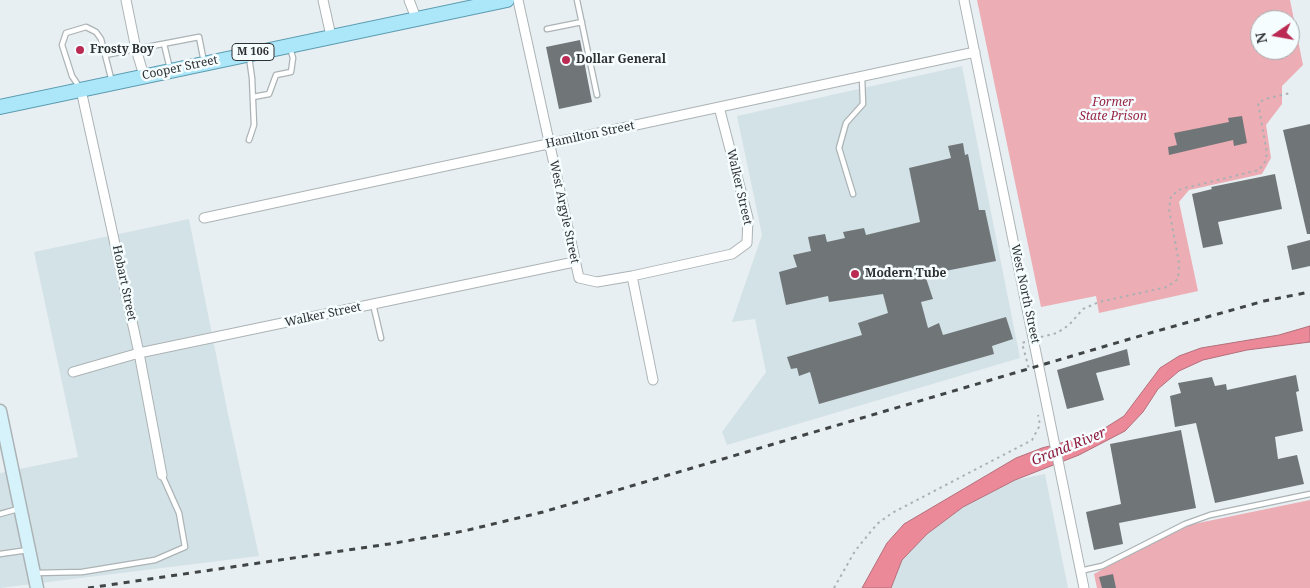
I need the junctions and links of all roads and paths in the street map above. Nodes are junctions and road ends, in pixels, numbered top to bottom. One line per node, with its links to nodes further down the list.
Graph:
1 (126, 0): 14 (street)
2 (323, 0): 11 (street)
3 (409, 0): 8 (street)
4 (507, 0): 8 (main road, Cooper Street / M 106)
5 (518, 0): 30 (street, West Argyle Street)
6 (577, 0): 9 (lane)
7 (964, 0): 15 (street, West North Street)
8 (416, 18): 11 (main road, Cooper Street / M 106)
9 (582, 22): 10 (lane); 25 (lane)
10 (546, 29)
11 (331, 36): 13 (main road, Cooper Street / M 106)
12 (164, 44): 14 (lane); 18 (lane); 19 (lane)
13 (290, 45): 16 (main road, Cooper Street / M 106); 26 (lane)
14 (136, 49): 17 (lane); 20 (street)
15 (975, 52): 21 (street, Hamilton Street); 52 (street, West North Street)
16 (248, 54): 18 (main road, Cooper Street / M 106); 26 (lane)
17 (106, 55): 22 (lane); 23 (lane)
18 (205, 63): 19 (main road, Cooper Street / M 106)
19 (170, 70): 20 (main road, Cooper Street / M 106)
20 (144, 76): 22 (main road, Cooper Street / M 106)
21 (862, 77): 28 (street, Hamilton Street); 31 (lane)
22 (112, 83): 23 (main road, Cooper Street / M 106)
23 (81, 90): 27 (main road, Cooper Street / M 106); 40 (street, Hobart Street)
24 (1290, 93): 37 (path)
25 (597, 95)
26 (253, 97): 29 (lane)
27 (0, 107)
28 (720, 108): 30 (street, Hamilton Street); 34 (street, Walker Street)
29 (249, 140)
30 (550, 144): 32 (street, Hamilton Street); 33 (street, West Argyle Street)
31 (853, 194)
32 (204, 218)
33 (574, 262): 35 (street, West Argyle Street); 36 (street, Walker Street)
34 (632, 276): 35 (street, Walker Street); 43 (street)
35 (579, 278)
36 (374, 304): 38 (lane); 40 (street, Walker Street)
37 (1047, 336)
38 (381, 338)
39 (1022, 342): 41 (path)
40 (139, 353): 42 (street, Walker Street); 46 (street, Hobart Street)
41 (1029, 370)
42 (73, 372)
43 (653, 380)
44 (1036, 407): 55 (path)
45 (0, 411): 48 (street)
46 (162, 476): 53 (lane)
47 (1310, 494): 52 (lane)
48 (20, 508): 49 (lane); 50 (street)
49 (0, 514)
50 (29, 550): 51 (lane); 53 (street)
51 (0, 554)
52 (1080, 570): 56 (street, West North Street)
53 (34, 573): 54 (street)
54 (37, 588)
55 (834, 588)
56 (1084, 588)

